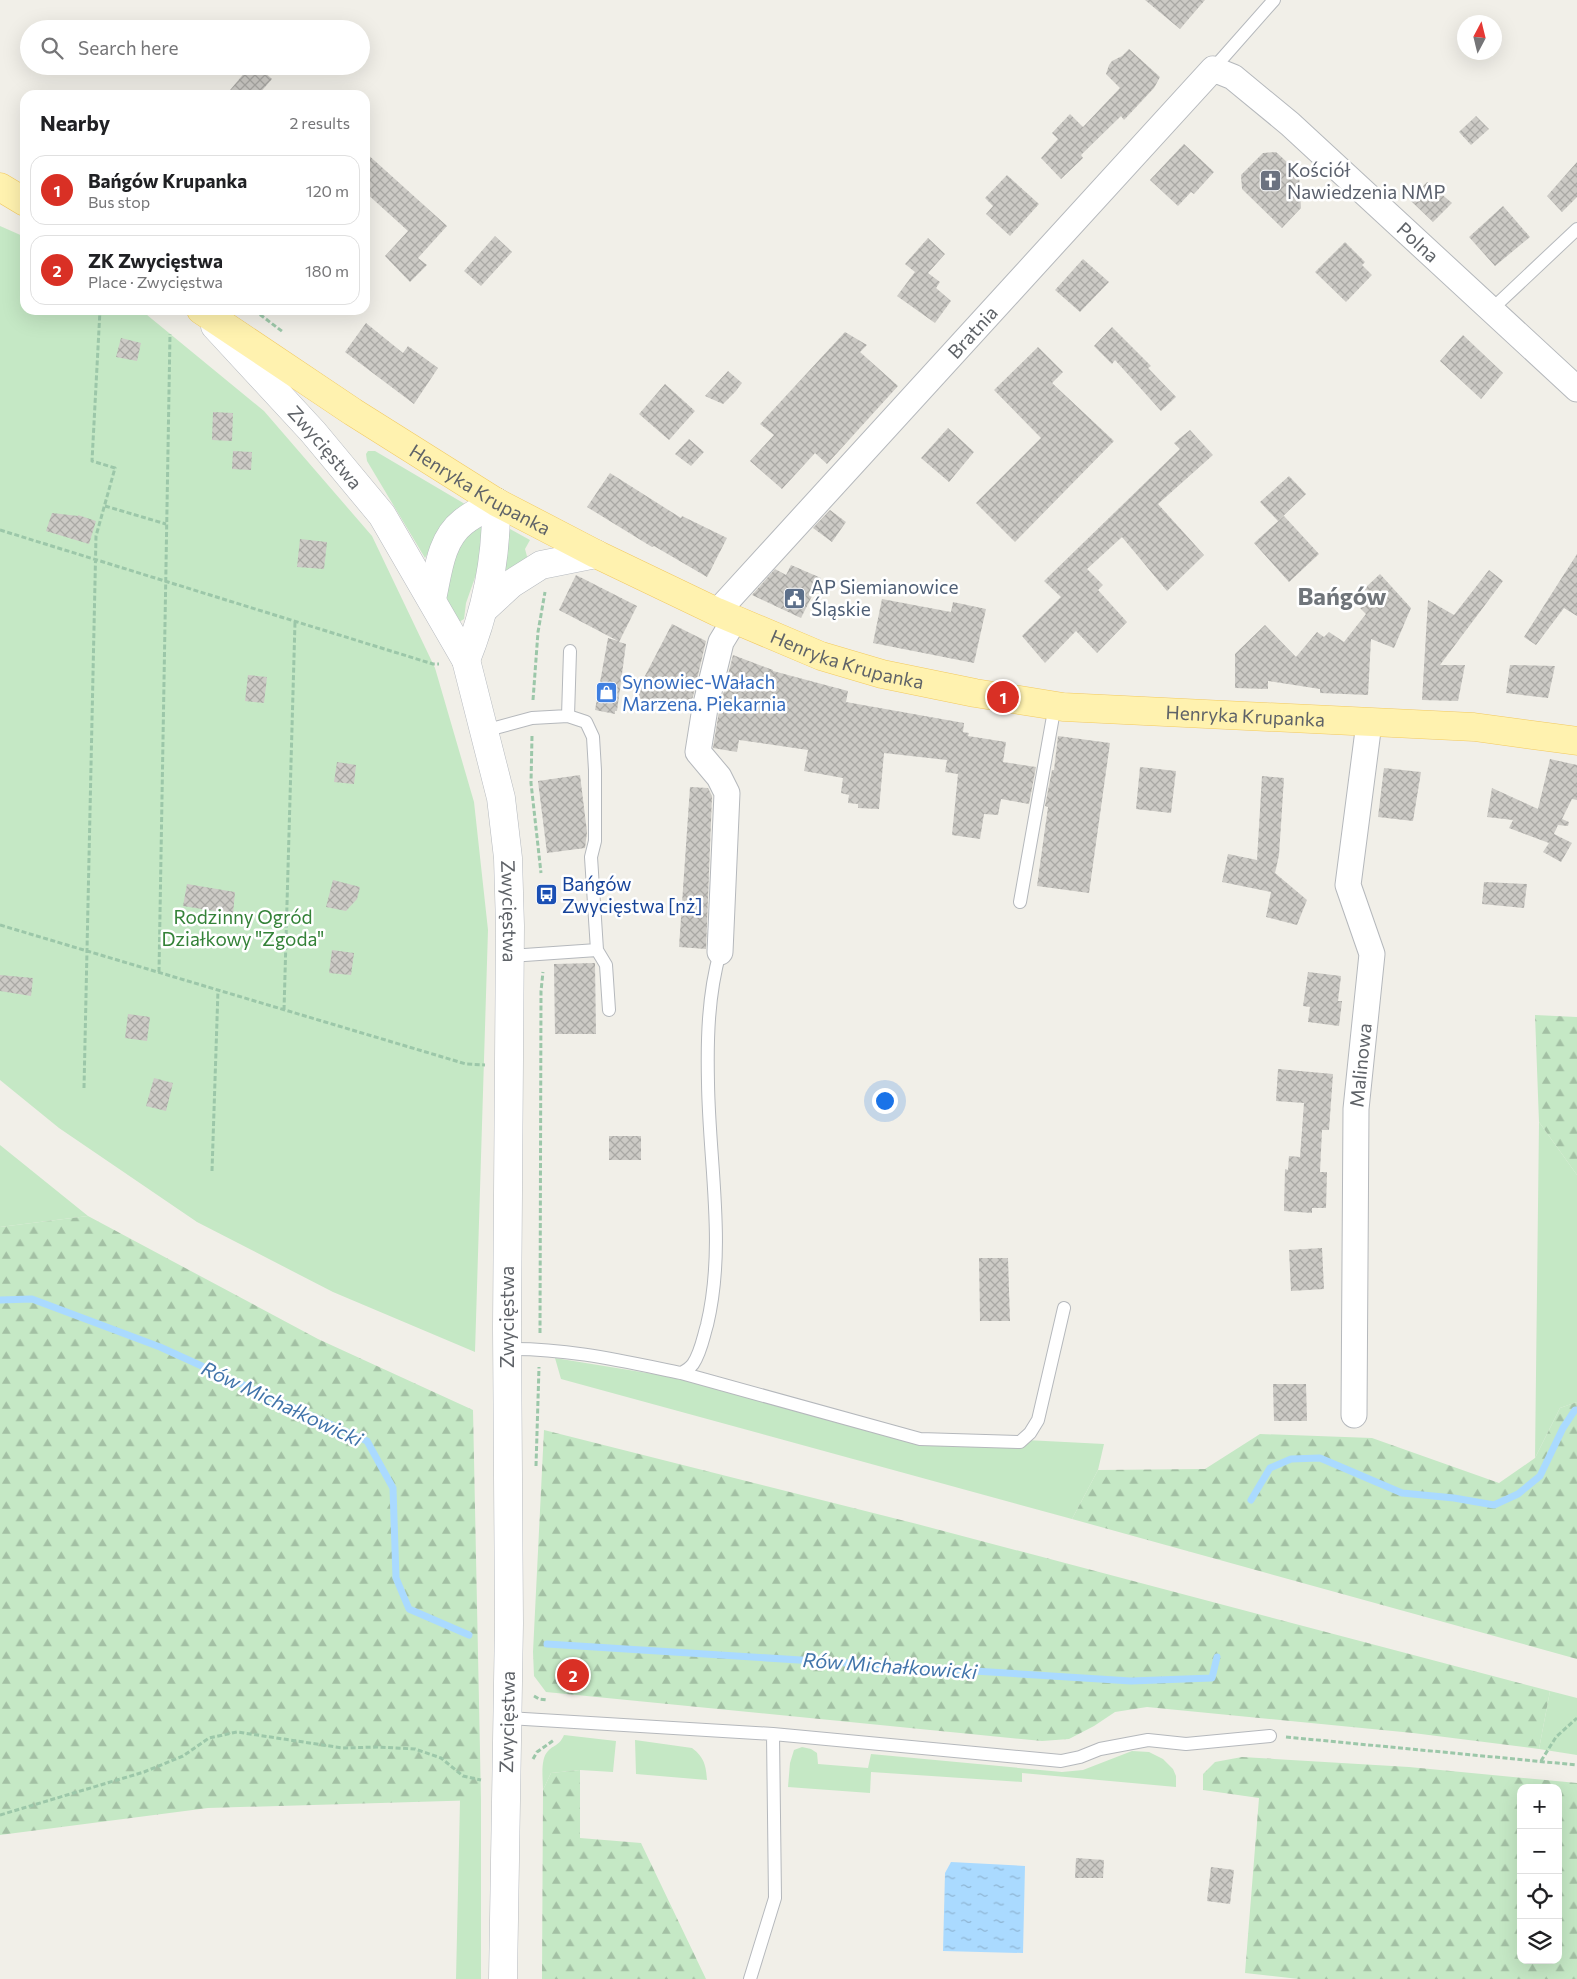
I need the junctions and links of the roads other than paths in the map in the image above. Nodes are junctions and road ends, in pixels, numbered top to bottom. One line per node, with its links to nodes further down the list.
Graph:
1 (1274, 0): 2 (lane)
2 (1223, 73): 6 (street, Polna); 14 (street, Bratnia)
3 (0, 188): 4 (main road)
4 (20, 199)
5 (1577, 229): 6 (lane)
6 (1491, 310): 9 (street, Polna)
7 (206, 315): 12 (main road, Zwycięstwa)
8 (208, 315): 10 (main road, Henryka Krupanka)
9 (1577, 389)
10 (496, 502): 11 (main road, Henryka Krupanka); 12 (main road); 13 (main road)
11 (596, 554): 13 (main road); 14 (main road, Henryka Krupanka)
12 (432, 599): 16 (main road, Zwycięstwa)
13 (484, 608): 16 (main road)
14 (726, 616): 17 (main road, Henryka Krupanka); 24 (street, Bratnia)
15 (570, 651): 18 (lane)
16 (466, 660): 20 (main road, Zwycięstwa)
17 (1055, 705): 19 (main road, Henryka Krupanka); 22 (lane)
18 (568, 716): 20 (lane); 23 (lane)
19 (1369, 722): 21 (main road, Henryka Krupanka); 30 (street, Malinowa)
20 (484, 731): 25 (main road, Zwycięstwa)
21 (1577, 741)
22 (1020, 902)
23 (597, 950): 25 (lane); 26 (lane)
24 (720, 952): 29 (lane)
25 (510, 956): 28 (main road, Zwycięstwa)
26 (609, 1010)
27 (1064, 1308): 29 (lane)
28 (507, 1349): 29 (lane); 31 (main road, Zwycięstwa)
29 (681, 1374)
30 (1354, 1414)
31 (508, 1718): 32 (lane); 34 (main road, Zwycięstwa)
32 (773, 1734): 33 (lane); 35 (lane)
33 (1270, 1736)
34 (503, 1979)
35 (750, 1979)

